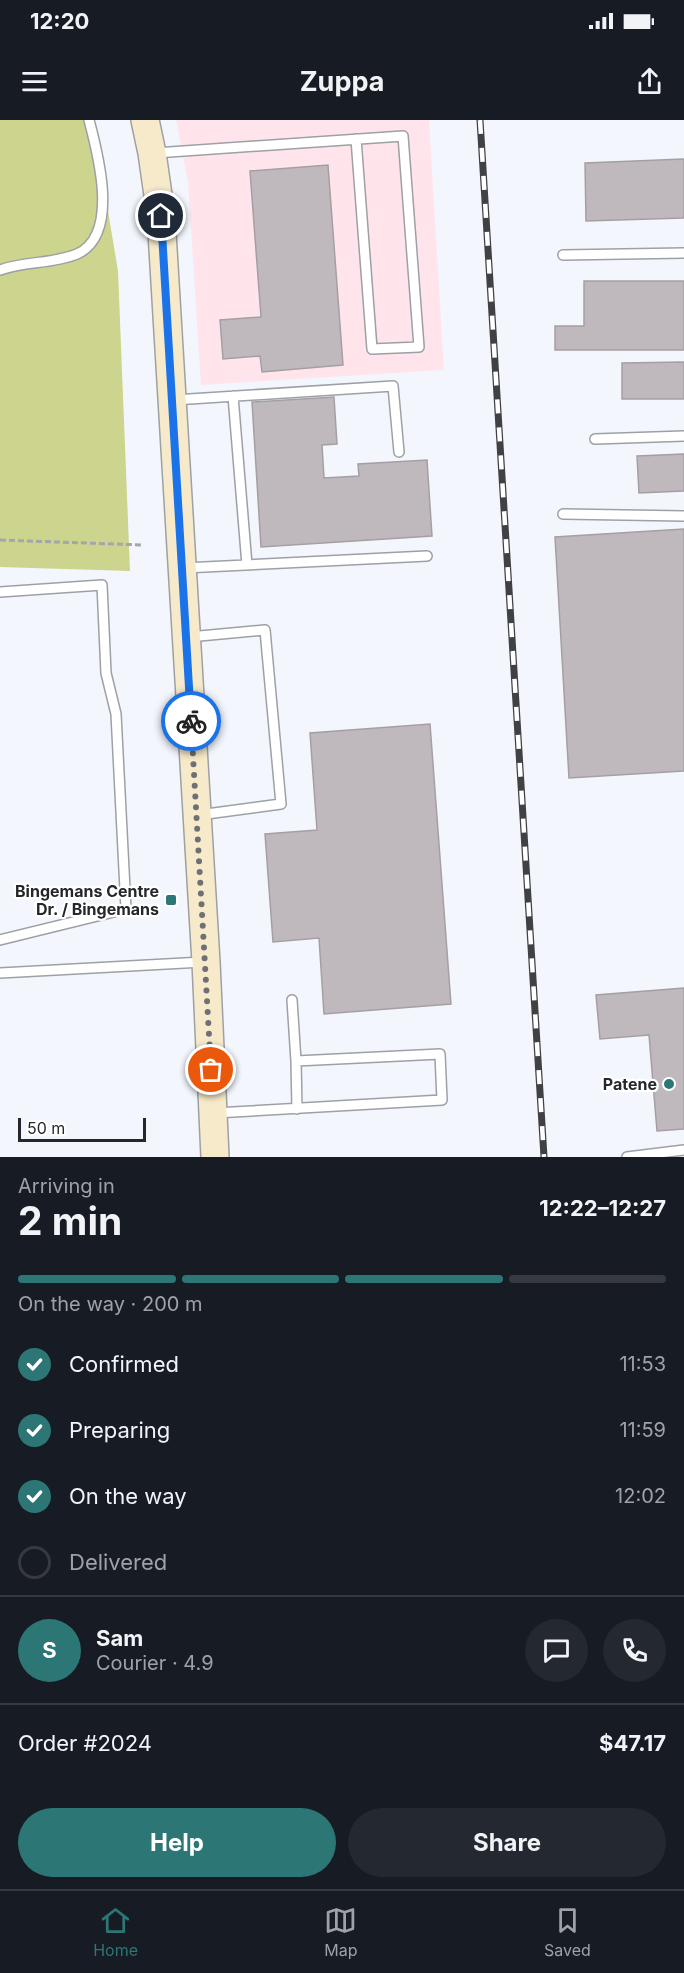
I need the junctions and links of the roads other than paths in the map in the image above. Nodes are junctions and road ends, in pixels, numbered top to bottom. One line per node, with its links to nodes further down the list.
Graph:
1 (89, 120): 7 (lane)
2 (145, 120): 4 (main road)
3 (356, 139): 3 (lane); 4 (lane)
4 (153, 153): 9 (main road)
5 (684, 253): 6 (lane)
6 (563, 255)
7 (0, 270)
8 (233, 396): 9 (lane); 12 (lane); 16 (lane)
9 (172, 400): 17 (main road)
10 (684, 436): 11 (lane)
11 (595, 439)
12 (399, 452)
13 (563, 514): 14 (lane)
14 (684, 516)
15 (427, 556): 16 (lane)
16 (247, 565): 17 (lane)
17 (182, 568): 19 (main road)
18 (0, 592): 21 (lane)
19 (186, 637): 20 (main road); 20 (lane)
20 (197, 815): 22 (main road)
21 (0, 940)
22 (206, 962): 23 (lane); 27 (main road)
23 (0, 973)
24 (292, 1000): 25 (lane)
25 (296, 1061): 26 (lane); 26 (lane)
26 (297, 1109): 27 (lane)
27 (213, 1113): 29 (main road)
28 (684, 1150): 30 (lane)
29 (215, 1157)
30 (627, 1157)

